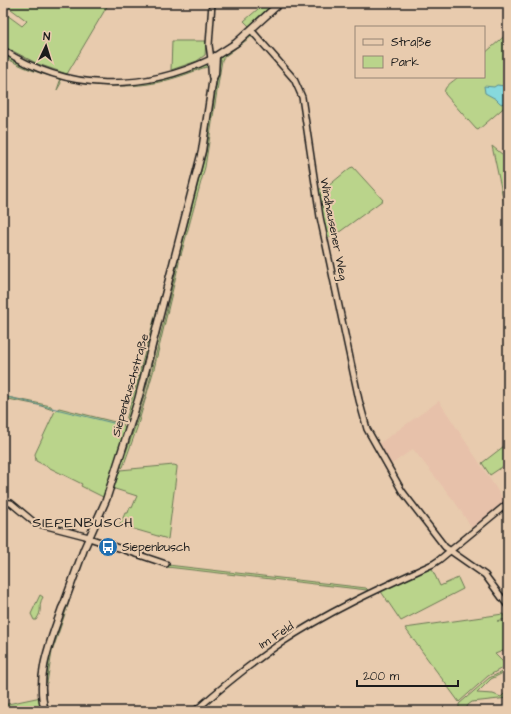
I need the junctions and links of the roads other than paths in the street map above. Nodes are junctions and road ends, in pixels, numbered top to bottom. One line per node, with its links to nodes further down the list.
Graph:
1 (212, 3): 5 (street)
2 (280, 3): 3 (main road)
3 (251, 30): 5 (main road); 9 (street, Windhausener Weg)
4 (3, 50): 5 (street)
5 (213, 58): 8 (main road, Siepenbuschstraße)
6 (3, 502): 8 (street)
7 (508, 503): 9 (street, Im Feld)
8 (89, 537): 10 (street); 12 (main road, Siepenbuschstraße)
9 (450, 551): 11 (street, Windhausener Weg); 13 (street, Im Feld)
10 (166, 564)
11 (508, 606)
12 (45, 711)
13 (195, 711)

